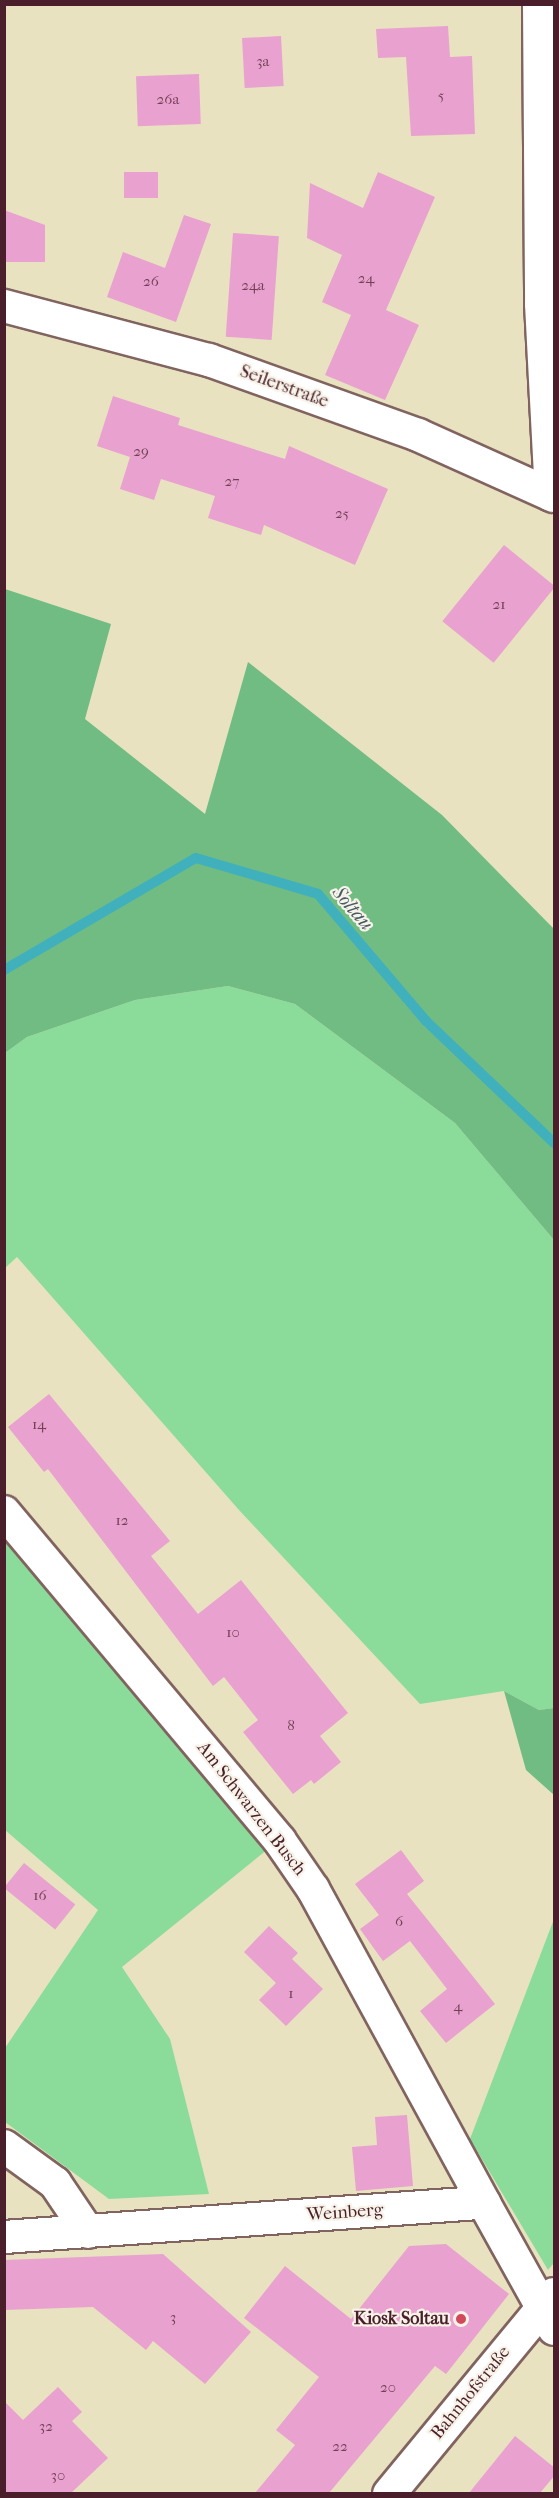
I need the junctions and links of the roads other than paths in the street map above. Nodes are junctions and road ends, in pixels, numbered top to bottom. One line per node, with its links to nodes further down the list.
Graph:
1 (539, 4): 3 (street)
2 (4, 306): 3 (street, Seilerstraße)
3 (553, 495)
4 (4, 1512): 6 (street, Am Schwarzen Busch)
5 (4, 2146): 7 (street)
6 (484, 2202): 7 (street, Weinberg); 9 (street)
7 (88, 2232): 8 (street, Weinberg)
8 (4, 2236)
9 (550, 2309): 10 (street, Bahnhofstraße)
10 (389, 2493)

